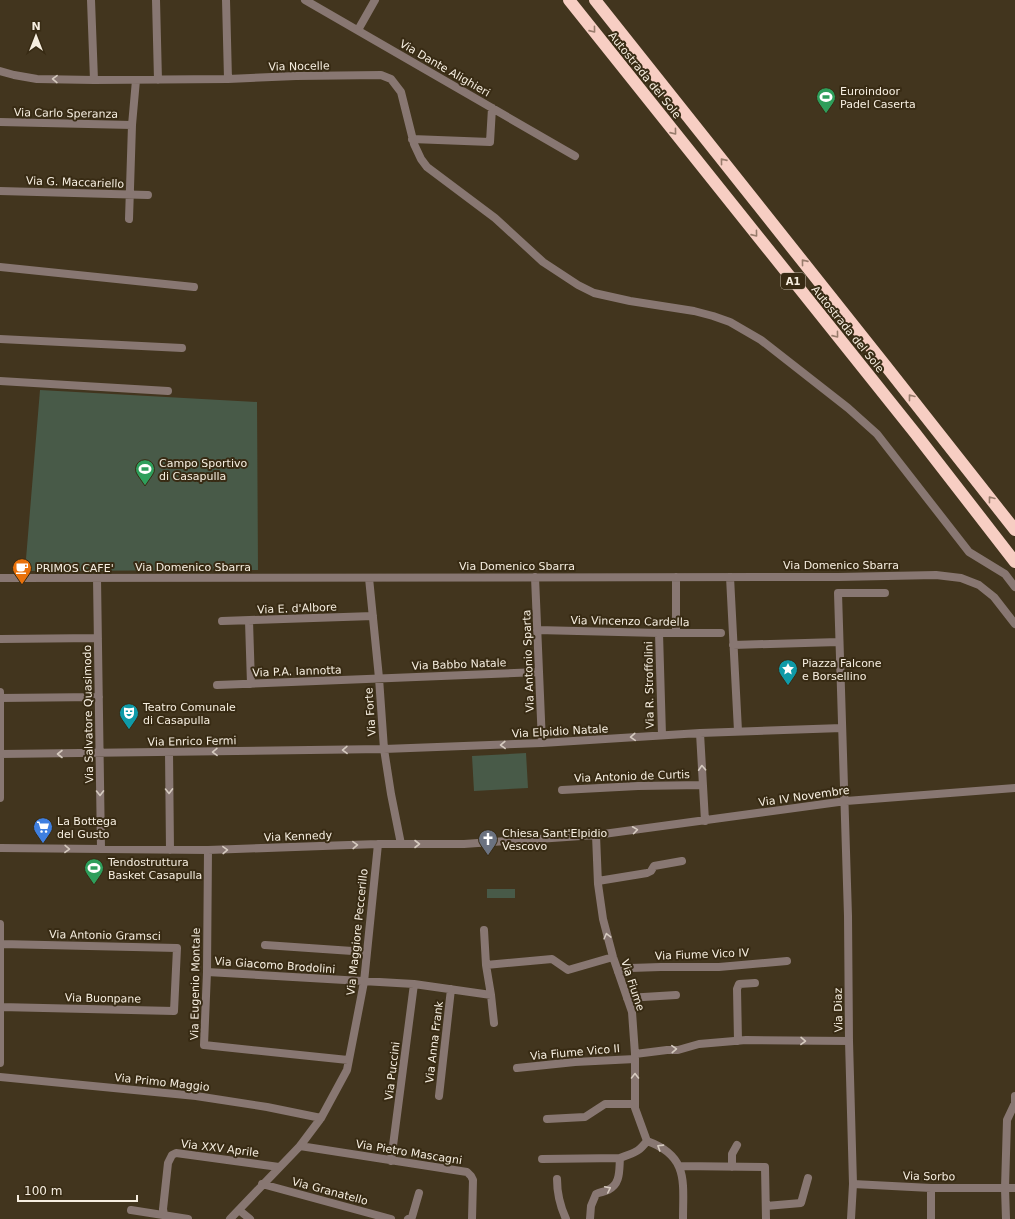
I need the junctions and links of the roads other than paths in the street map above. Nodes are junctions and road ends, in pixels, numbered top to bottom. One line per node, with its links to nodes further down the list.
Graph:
1 (91, 0): 11 (street)
2 (156, 0): 13 (street)
3 (226, 0): 10 (street)
4 (305, 0): 8 (street, Via Dante Alighieri)
5 (375, 0): 8 (street)
6 (569, 0): 30 (highway, Autostrada del Sole / A1, one-way to 30)
7 (595, 0): 29 (highway, Autostrada del Sole / A1, one-way to 7)
8 (358, 30): 14 (street, Via Dante Alighieri)
9 (0, 71): 11 (street, Via Nocelle, one-way to 9)
10 (228, 79): 13 (street, Via Nocelle); 17 (street, Via Nocelle)
11 (94, 80): 12 (street, Via Nocelle)
12 (136, 80): 13 (street, Via Nocelle); 16 (street)
13 (158, 80)
14 (492, 108): 17 (street); 18 (street, Via Dante Alighieri)
15 (0, 122): 16 (street, Via Carlo Speranza)
16 (132, 126): 20 (street)
17 (412, 139): 37 (street, Via Nocelle)
18 (575, 156)
19 (0, 191): 20 (street, Via G. Maccariello)
20 (129, 194): 21 (street, Via G. Maccariello); 22 (street)
21 (148, 195)
22 (129, 219)
23 (0, 267): 24 (street)
24 (194, 287)
25 (0, 339): 26 (street)
26 (182, 348)
27 (0, 381): 28 (street)
28 (168, 391)
29 (1015, 530)
30 (1015, 562)
31 (535, 577): 32 (street, Via Domenico Sbarra); 36 (street, Via Domenico Sbarra); 43 (street, Via Antonio Sparta)
32 (676, 577): 33 (street, Via Domenico Sbarra); 45 (street)
33 (730, 577): 42 (street, Via Domenico Sbarra); 50 (street)
34 (0, 578): 35 (street, Via Domenico Sbarra)
35 (97, 578): 36 (street, Via Domenico Sbarra); 47 (street, Via Salvatore Quasimodo)
36 (369, 578): 39 (street, Via Forte)
37 (1015, 587)
38 (885, 593): 49 (street, Via Diaz)
39 (373, 616): 40 (street, Via E. d'Albore); 52 (street, Via Forte)
40 (249, 620): 41 (street, Via E. d'Albore); 53 (street)
41 (222, 621)
42 (1015, 624)
43 (537, 630): 44 (street, Via Vincenzo Cardella); 51 (street, Via Antonio Sparta)
44 (659, 633): 45 (street, Via Vincenzo Cardella); 61 (street, Via R. Stroffolini)
45 (676, 633): 46 (street, Via Vincenzo Cardella)
46 (722, 633)
47 (98, 638): 48 (street); 56 (street, Via Salvatore Quasimodo)
48 (0, 639)
49 (839, 642): 50 (street); 58 (street, Via Diaz)
50 (733, 645): 59 (street)
51 (539, 672): 52 (street, Via Babbo Natale); 62 (street, Via Antonio Sparta)
52 (379, 678): 53 (street, Via P.A. Iannotta); 63 (street, Via Forte)
53 (251, 684): 54 (street, Via P.A. Iannotta)
54 (217, 685)
55 (0, 692): 57 (street)
56 (98, 697): 57 (street); 66 (street, Via Salvatore Quasimodo)
57 (0, 698): 65 (street)
58 (842, 728): 59 (street); 71 (street, Via Diaz)
59 (738, 731): 60 (street, Via Elpidio Natale)
60 (700, 733): 61 (street, Via Elpidio Natale); 67 (street, Via Antonio de Curtis, one-way to 60)
61 (662, 735): 62 (street, Via Elpidio Natale, one-way to 62)
62 (542, 744): 63 (street, Via Elpidio Natale, one-way to 63)
63 (384, 749): 64 (street, Via Enrico Fermi, one-way to 64); 75 (street, Via Forte)
64 (168, 752): 66 (street, Via Enrico Fermi); 78 (street, one-way to 78)
65 (1, 754): 66 (street, Via Enrico Fermi, one-way to 65); 70 (street)
66 (99, 754): 77 (street, Via Salvatore Quasimodo, one-way to 77)
67 (703, 785): 69 (street, Via Antonio de Curtis); 72 (street, Via Antonio de Curtis)
68 (1015, 788): 71 (street, Via IV Novembre)
69 (562, 790)
70 (0, 798)
71 (846, 801): 72 (street, Via IV Novembre); 103 (street, Via Diaz)
72 (705, 821): 73 (street, Via IV Novembre, one-way to 72)
73 (596, 835): 75 (street, Via Kennedy, one-way to 73); 81 (street, Via Fiume)
74 (378, 844): 75 (street, Via Kennedy); 79 (street, Via Kennedy, one-way to 74); 86 (street, Via Maggiore Peccerillo)
75 (401, 844)
76 (0, 848): 77 (street, Via Kennedy, one-way to 77)
77 (100, 849): 78 (street, Via Kennedy)
78 (170, 850): 79 (street, Via Kennedy)
79 (208, 850): 90 (street, Via Eugenio Montale)
80 (682, 861): 81 (street)
81 (598, 881): 87 (street, Via Fiume, one-way to 81)
82 (0, 924): 84 (street)
83 (484, 930): 89 (street)
84 (1, 944): 92 (street, Via Antonio Gramsci); 100 (street)
85 (265, 946): 86 (street)
86 (367, 952): 93 (street, Via Maggiore Peccerillo)
87 (613, 957): 89 (street); 91 (street, Via Fiume)
88 (787, 962): 91 (street, Via Fiume Vico IV)
89 (486, 965): 97 (street)
90 (207, 972): 93 (street, Via Giacomo Brodolini); 105 (street, Via Eugenio Montale)
91 (618, 972): 99 (street, Via Fiume)
92 (176, 980): 100 (street, Via Buonpane)
93 (364, 982): 95 (street, Via Anna Frank); 105 (street, Via Maggiore Peccerillo)
94 (754, 983): 102 (street)
95 (414, 984): 96 (street, Via Anna Frank); 120 (street, Via Puccini)
96 (451, 989): 97 (street, Via Anna Frank); 109 (street, Via Anna Frank)
97 (490, 995): 101 (street)
98 (676, 995): 99 (street)
99 (627, 998): 104 (street, Via Fiume)
100 (0, 1007): 106 (street)
101 (494, 1023)
102 (738, 1041): 103 (street, Via Fiume Vico II, one-way to 103); 104 (street, Via Fiume Vico II, one-way to 102)
103 (850, 1041): 127 (street, Via Diaz)
104 (635, 1057): 107 (street, Via Fiume Vico II); 112 (street, Via Fiume, one-way to 104)
105 (348, 1060): 113 (street, Via Maggiore Peccerillo)
106 (0, 1063)
107 (517, 1068)
108 (0, 1077): 113 (street, Via Primo Maggio)
109 (438, 1096)
110 (1015, 1096): 111 (street)
111 (1015, 1103): 129 (street)
112 (635, 1104): 114 (street); 115 (street, Via Fiume)
113 (321, 1118): 116 (street, Via Maggiore Peccerillo)
114 (547, 1119)
115 (648, 1141): 118 (street); 121 (street, one-way to 115)
116 (300, 1146): 120 (street, Via Pietro Mascagni); 122 (street, Via Maggiore Peccerillo)
117 (738, 1146): 123 (street)
118 (620, 1158): 119 (street); 144 (street, one-way to 118)
119 (542, 1159)
120 (391, 1161): 142 (street, Via Pietro Mascagni)
121 (679, 1166): 123 (street); 145 (street)
122 (279, 1167): 126 (street, Via Maggiore Peccerillo); 135 (street, Via XXV Aprile)
123 (732, 1167): 132 (street)
124 (808, 1178): 132 (street)
125 (557, 1179): 143 (street)
126 (262, 1184): 134 (street, Via Maggiore Peccerillo); 136 (street, Via Granatello)
127 (853, 1184): 128 (street, Via Sorbo); 147 (street, Via Diaz)
128 (931, 1188): 129 (street, Via Sorbo); 148 (street)
129 (1005, 1188): 130 (street, Via Sorbo); 149 (street)
130 (1015, 1188)
131 (419, 1193): 141 (street)
132 (766, 1206): 146 (street)
133 (131, 1210): 135 (street)
134 (239, 1210): 138 (street, Via Maggiore Peccerillo); 139 (street)
135 (164, 1215): 137 (street)
136 (368, 1216): 140 (street, Via Granatello)
137 (188, 1219)
138 (230, 1219)
139 (250, 1219)
140 (391, 1219)
141 (408, 1219)
142 (472, 1219)
143 (566, 1219)
144 (590, 1219)
145 (683, 1219)
146 (766, 1219)
147 (851, 1219)
148 (931, 1219)
149 (1006, 1219)

